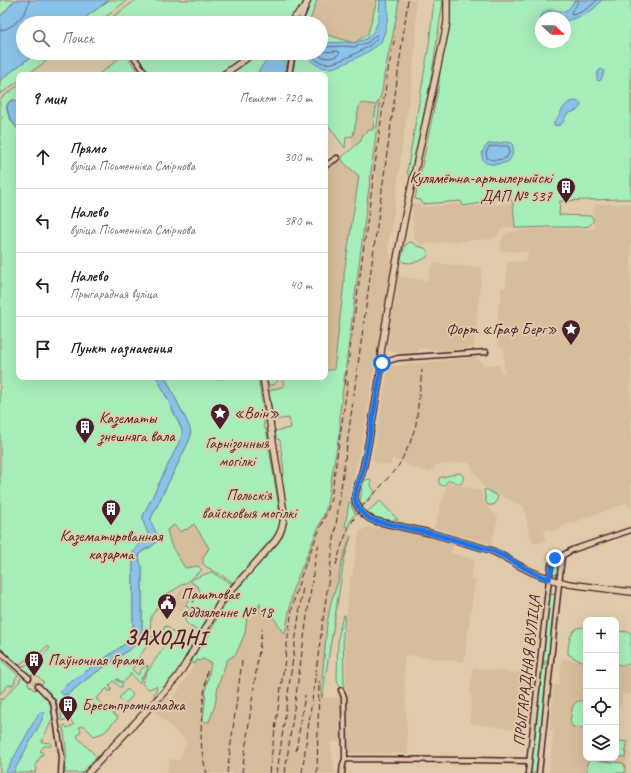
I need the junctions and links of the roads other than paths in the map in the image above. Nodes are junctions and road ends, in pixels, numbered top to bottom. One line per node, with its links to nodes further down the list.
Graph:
1 (308, 0): 3 (main road)
2 (447, 0): 15 (main road)
3 (305, 7): 4 (main road); 5 (street)
4 (297, 16)
5 (302, 16)
6 (136, 60): 9 (street)
7 (244, 60): 10 (main road)
8 (292, 60): 11 (street)
9 (145, 72)
10 (227, 72)
11 (290, 72)
12 (337, 158): 13 (street)
13 (328, 164)
14 (486, 352): 15 (street)
15 (382, 363): 19 (main road)
16 (263, 380): 29 (main road)
17 (631, 530): 18 (street)
18 (562, 556): 19 (street, ПРЫГАРАДНАЯ ВУЛІЦА); 20 (street, ПРЫГАРАДНАЯ ВУЛІЦА)
19 (549, 579): 20 (main road); 27 (street, ПРЫГАРАДНАЯ ВУЛІЦА)
20 (560, 582): 21 (main road); 32 (street, ПРЫГАРАДНАЯ ВУЛІЦА)
21 (631, 592)
22 (0, 652): 23 (street)
23 (29, 678)
24 (38, 686): 28 (street)
25 (341, 690): 26 (street)
26 (345, 759): 27 (street); 30 (street)
27 (529, 761): 31 (street, ПРЫГАРАДНАЯ ВУЛІЦА)
28 (61, 773)
29 (88, 773)
30 (342, 773)
31 (528, 773)
32 (540, 773)

